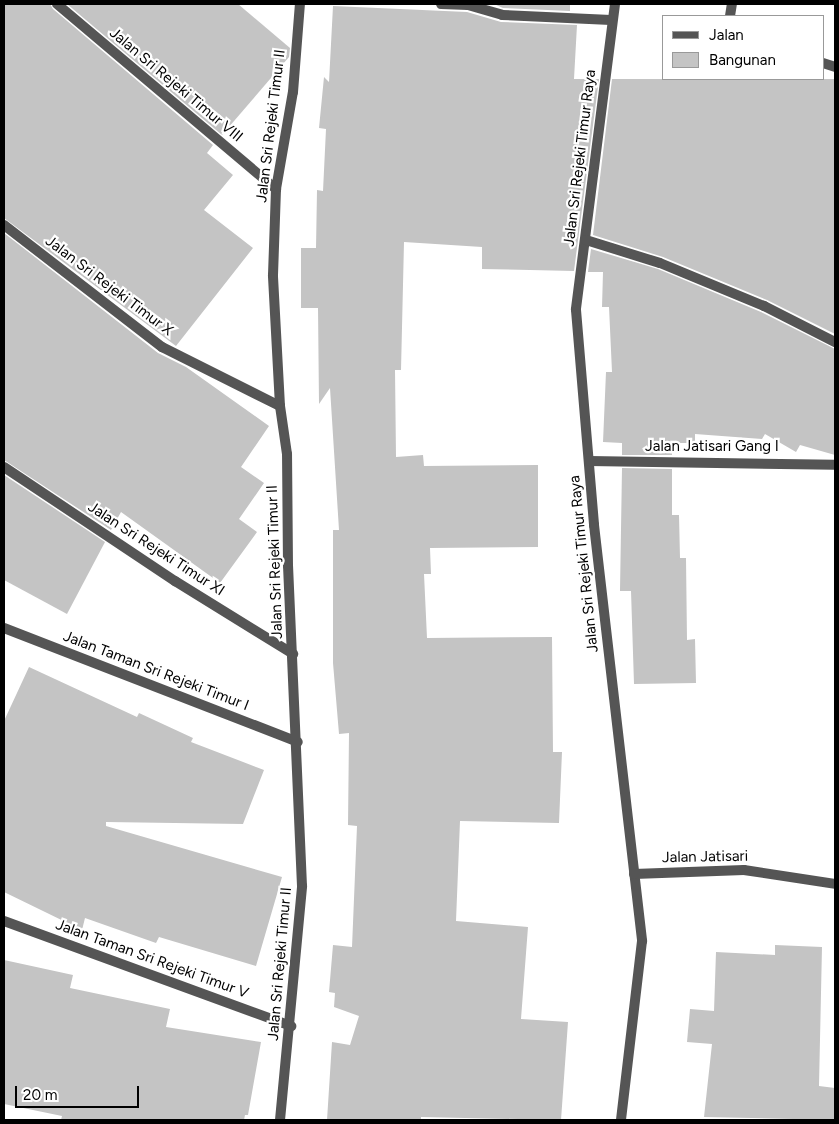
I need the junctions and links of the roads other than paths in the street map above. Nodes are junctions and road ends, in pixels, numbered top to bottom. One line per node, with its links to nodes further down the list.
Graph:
1 (57, 4): 6 (street, Jalan Sri Rejeki Timur VIII)
2 (300, 4): 6 (street, Jalan Sri Rejeki Timur II)
3 (441, 4): 5 (street)
4 (615, 4): 5 (street, Jalan Sri Rejeki Timur Raya)
5 (611, 20): 8 (street, Jalan Sri Rejeki Timur Raya)
6 (276, 189): 10 (street, Jalan Sri Rejeki Timur II)
7 (4, 225): 10 (street, Jalan Sri Rejeki Timur X)
8 (586, 240): 9 (street); 11 (street, Jalan Sri Rejeki Timur Raya)
9 (835, 342)
10 (280, 406): 15 (street, Jalan Sri Rejeki Timur II)
11 (589, 461): 12 (street, Jalan Jatisari Gang I); 17 (street, Jalan Sri Rejeki Timur Raya)
12 (835, 464)
13 (4, 467): 15 (street, Jalan Sri Rejeki Timur XI)
14 (4, 628): 16 (street, Jalan Taman Sri Rejeki Timur I)
15 (293, 654): 16 (street, Jalan Sri Rejeki Timur II)
16 (298, 742): 20 (street, Jalan Sri Rejeki Timur II)
17 (634, 874): 18 (street, Jalan Jatisari); 22 (street, Jalan Sri Rejeki Timur Raya)
18 (835, 884)
19 (4, 921): 20 (street, Jalan Taman Sri Rejeki Timur V)
20 (290, 1026): 21 (street, Jalan Sri Rejeki Timur II)
21 (280, 1120)
22 (620, 1120)

